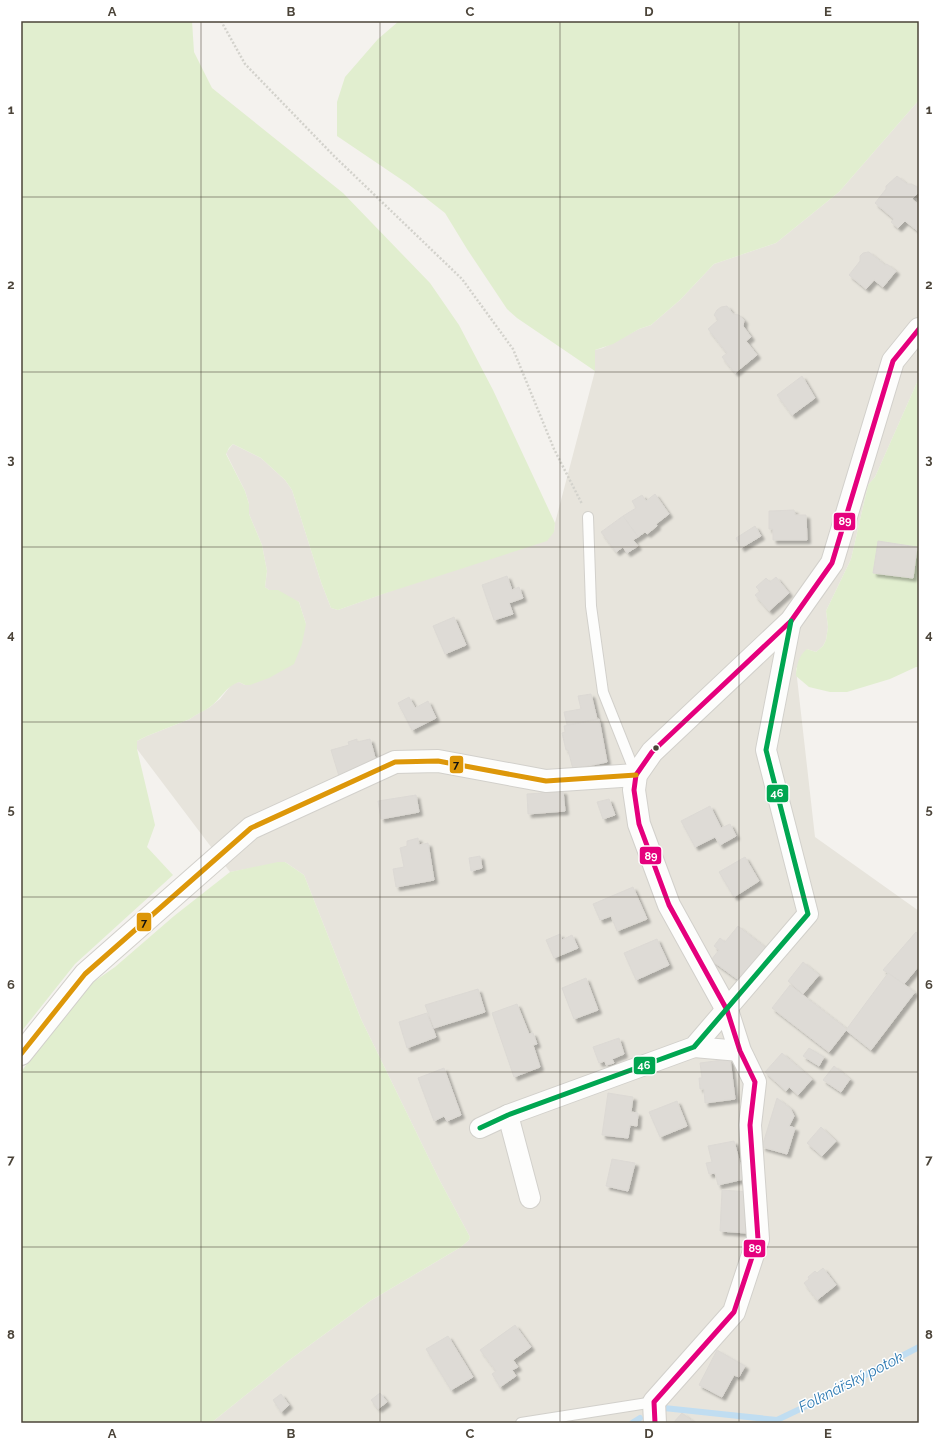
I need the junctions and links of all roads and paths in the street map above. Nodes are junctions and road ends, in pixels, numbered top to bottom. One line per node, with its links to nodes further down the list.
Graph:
1 (221, 21): 3 (path)
2 (919, 329): 4 (street)
3 (588, 517): 5 (lane)
4 (791, 621): 5 (street); 6 (street)
5 (636, 775): 6 (street); 9 (street)
6 (727, 1010): 7 (street); 8 (street)
7 (694, 1047): 8 (street); 10 (street)
8 (740, 1051): 13 (street)
9 (21, 1054)
10 (508, 1116): 11 (street); 12 (street)
11 (480, 1128)
12 (530, 1198)
13 (654, 1413): 14 (lane)
14 (521, 1423)

